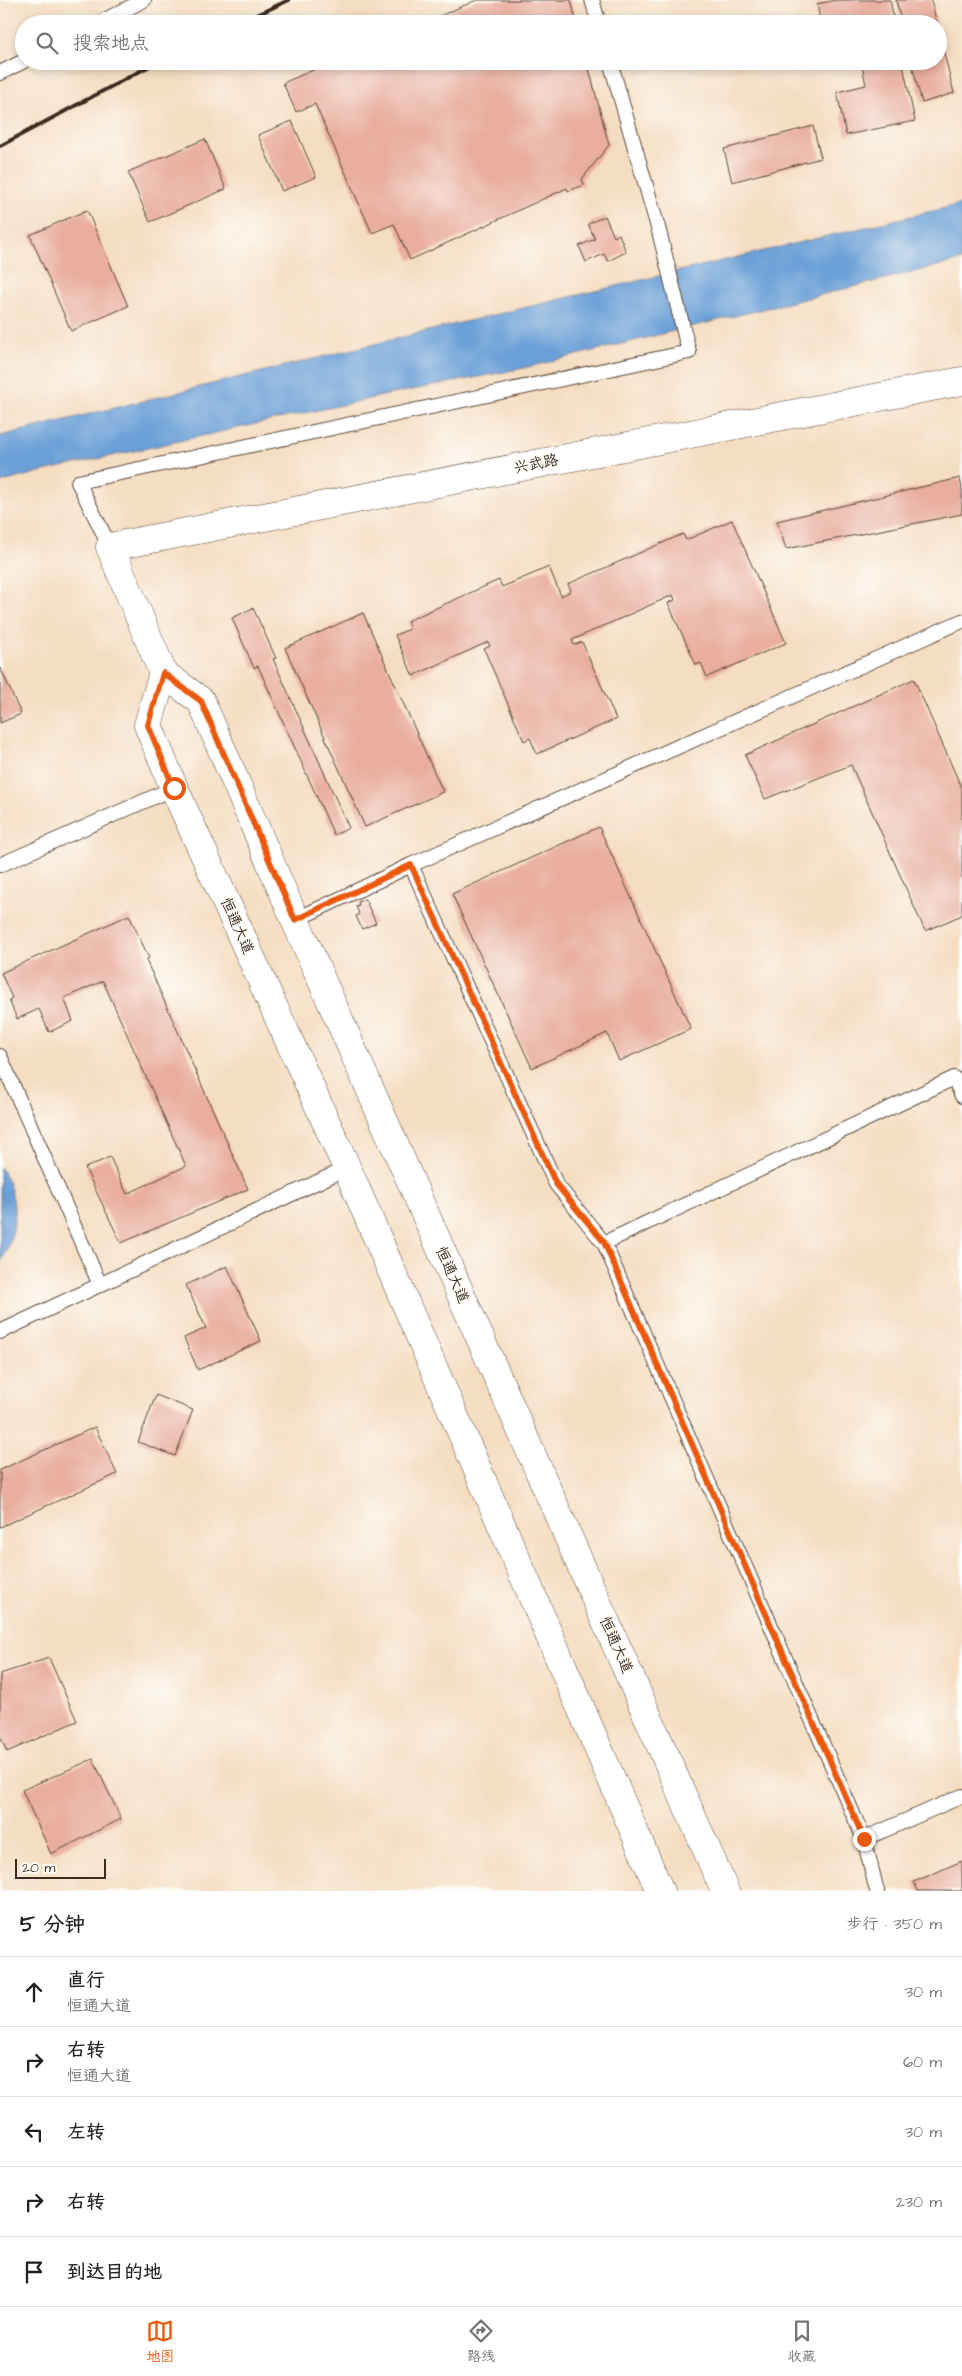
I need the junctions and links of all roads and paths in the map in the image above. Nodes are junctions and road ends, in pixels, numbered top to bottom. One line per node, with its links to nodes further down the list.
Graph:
1 (144, 0): 3 (lane)
2 (592, 0): 4 (lane)
3 (115, 15)
4 (596, 15)
5 (15, 66): 7 (lane)
6 (613, 70): 9 (lane)
7 (0, 73)
8 (962, 381): 9 (main road, 兴武路)
9 (110, 547): 11 (main road)
10 (962, 621): 14 (lane)
11 (163, 673): 12 (main road, 恒通大道); 15 (main road, 恒通大道)
12 (174, 788): 13 (lane); 18 (main road, 恒通大道)
13 (0, 865)
14 (411, 865): 15 (lane); 19 (lane)
15 (295, 920): 25 (main road, 恒通大道)
16 (0, 1056): 20 (lane)
17 (962, 1096): 19 (lane)
18 (347, 1168): 20 (lane); 24 (main road, 恒通大道)
19 (604, 1242): 23 (lane)
20 (100, 1285): 21 (lane)
21 (0, 1332)
22 (962, 1796): 23 (lane)
23 (864, 1839): 26 (lane)
24 (660, 1891)
25 (725, 1891)
26 (877, 1891)

